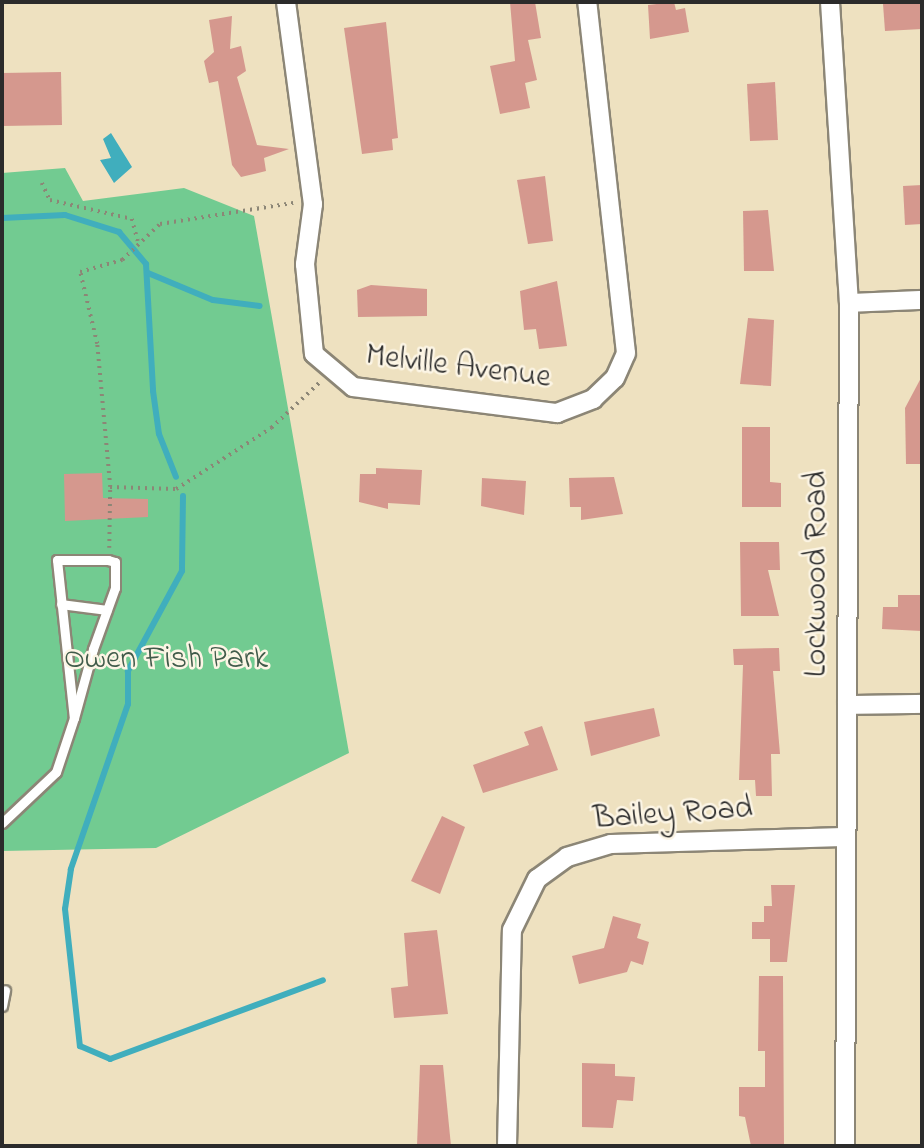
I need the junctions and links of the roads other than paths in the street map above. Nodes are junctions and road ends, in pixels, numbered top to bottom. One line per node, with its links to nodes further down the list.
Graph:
1 (286, 2): 2 (street, Melville Avenue)
2 (587, 2)
3 (830, 2): 5 (street, Lockwood Road)
4 (922, 300): 5 (street)
5 (849, 303): 8 (street, Lockwood Road)
6 (61, 604): 7 (lane); 7 (lane); 10 (lane)
7 (107, 610): 10 (lane)
8 (847, 705): 9 (street); 12 (street, Lockwood Road)
9 (922, 705)
10 (74, 718): 11 (lane)
11 (2, 823)
12 (844, 836): 15 (street, Bailey Road); 16 (street, Lockwood Road)
13 (5, 990): 14 (lane)
14 (2, 1006)
15 (507, 1146)
16 (845, 1146)

